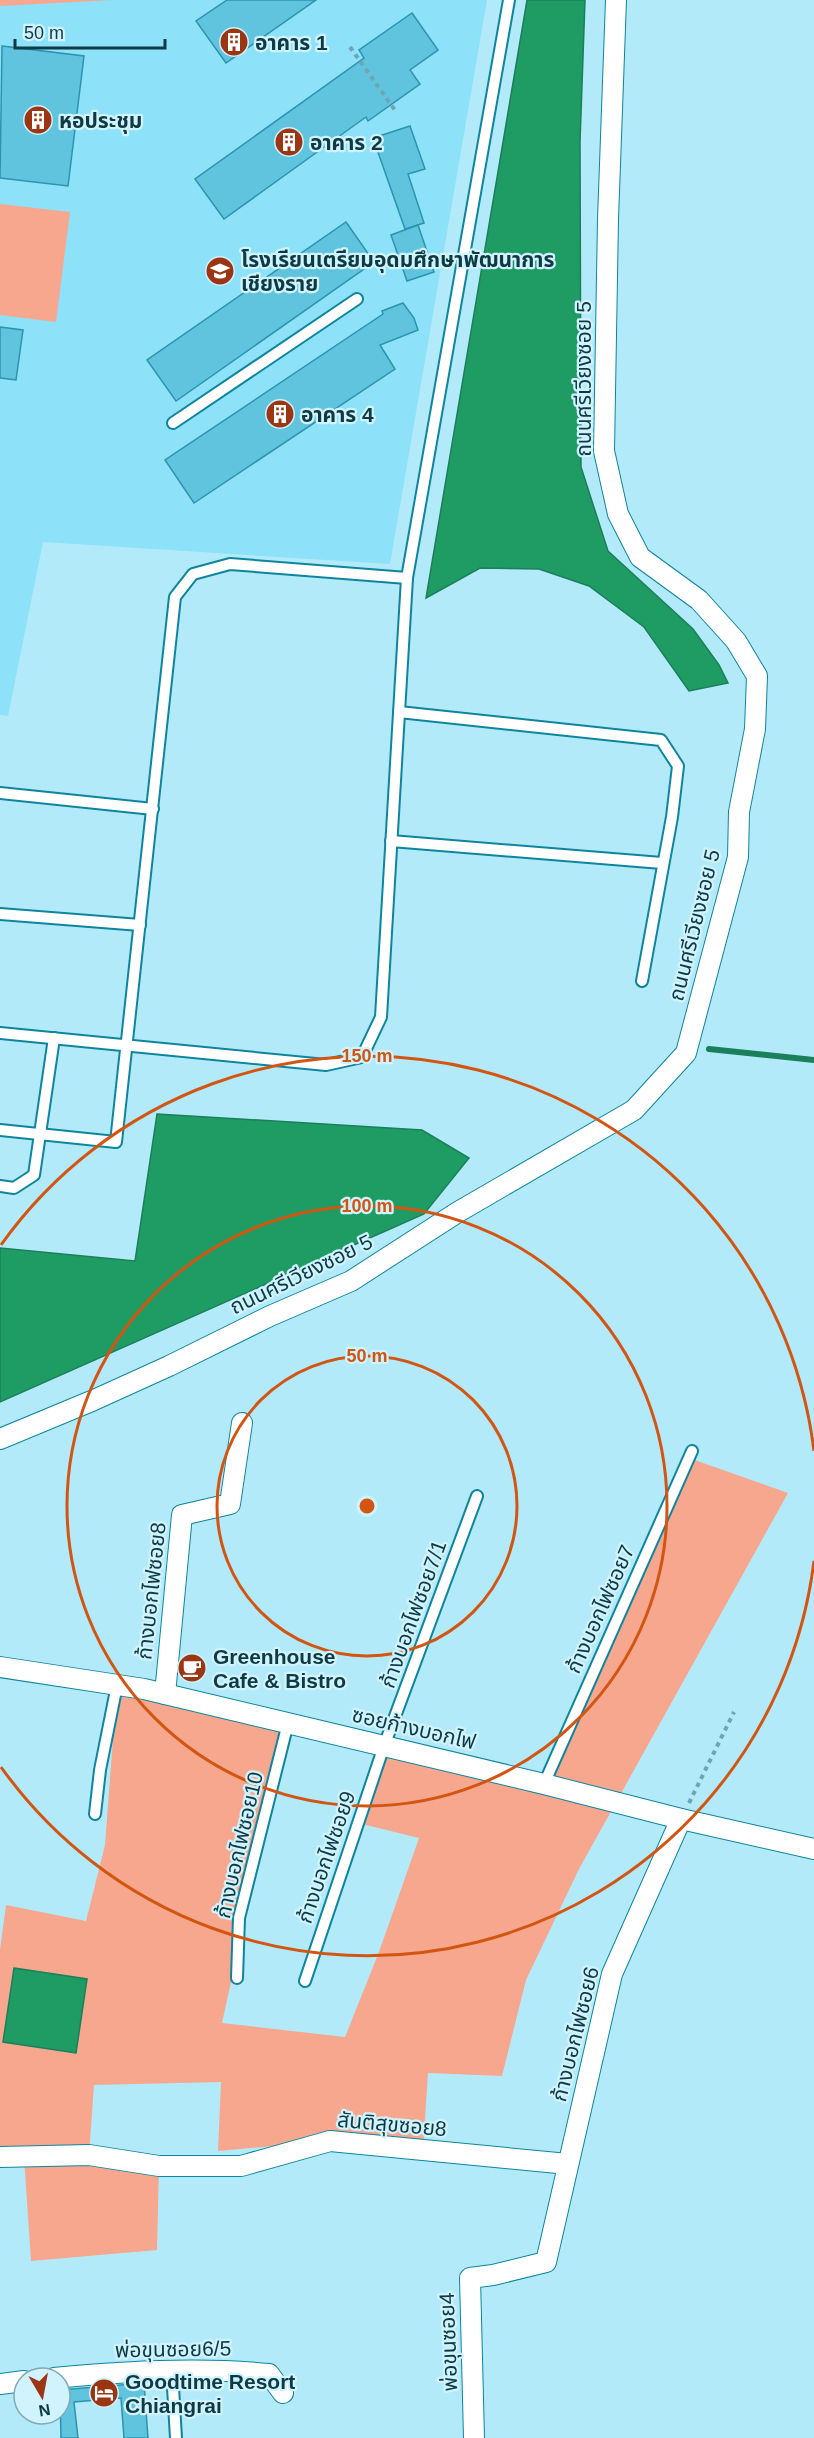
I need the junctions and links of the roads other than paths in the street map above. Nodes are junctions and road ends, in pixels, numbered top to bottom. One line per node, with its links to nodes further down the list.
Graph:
1 (509, 0): 5 (lane)
2 (616, 0): 21 (street, ถนนศรีเวียงซอย 5)
3 (357, 299): 4 (lane)
4 (173, 423)
5 (407, 579): 6 (lane); 8 (lane)
6 (399, 711): 9 (lane); 10 (lane)
7 (0, 793): 8 (lane)
8 (153, 809): 12 (lane)
9 (391, 841): 10 (lane); 16 (lane)
10 (662, 862): 13 (lane)
11 (0, 914): 12 (lane)
12 (140, 925): 16 (lane)
13 (642, 981)
14 (0, 1033): 15 (lane)
15 (54, 1038): 16 (lane); 18 (lane)
16 (128, 1045): 18 (lane)
17 (0, 1130): 18 (lane)
18 (41, 1134): 19 (lane)
19 (0, 1186)
20 (242, 1423): 26 (street, ก้างบอกไฟซอย8)
21 (0, 1439)
22 (692, 1451): 29 (lane, ก้างบอกไฟซอย7)
23 (477, 1496): 28 (lane, ก้างบอกไฟซอย7/1)
24 (0, 1667): 25 (street, ซอยก้างบอกไฟ)
25 (117, 1685): 26 (street, ซอยก้างบอกไฟ); 30 (lane)
26 (165, 1694): 27 (street, ซอยก้างบอกไฟ)
27 (288, 1723): 28 (street, ซอยก้างบอกไฟ); 33 (lane, ก้างบอกไฟซอย10)
28 (384, 1746): 29 (street, ซอยก้างบอกไฟ); 34 (lane, ก้างบอกไฟซอย9)
29 (544, 1784): 31 (street, ซอยก้างบอกไฟ)
30 (95, 1814)
31 (681, 1819): 32 (street, ซอยก้างบอกไฟ); 36 (street, ก้างบอกไฟซอย6)
32 (814, 1849)
33 (237, 1978)
34 (305, 1981)
35 (0, 2157): 36 (street, สันติสุขซอย8)
36 (568, 2164): 41 (street, พ่อขุนซอย4)
37 (172, 2370): 38 (street, พ่อขุนซอย6/5); 39 (street, พ่อขุนซอย6/5); 40 (lane)
38 (72, 2377)
39 (283, 2393)
40 (176, 2438)
41 (474, 2438)

